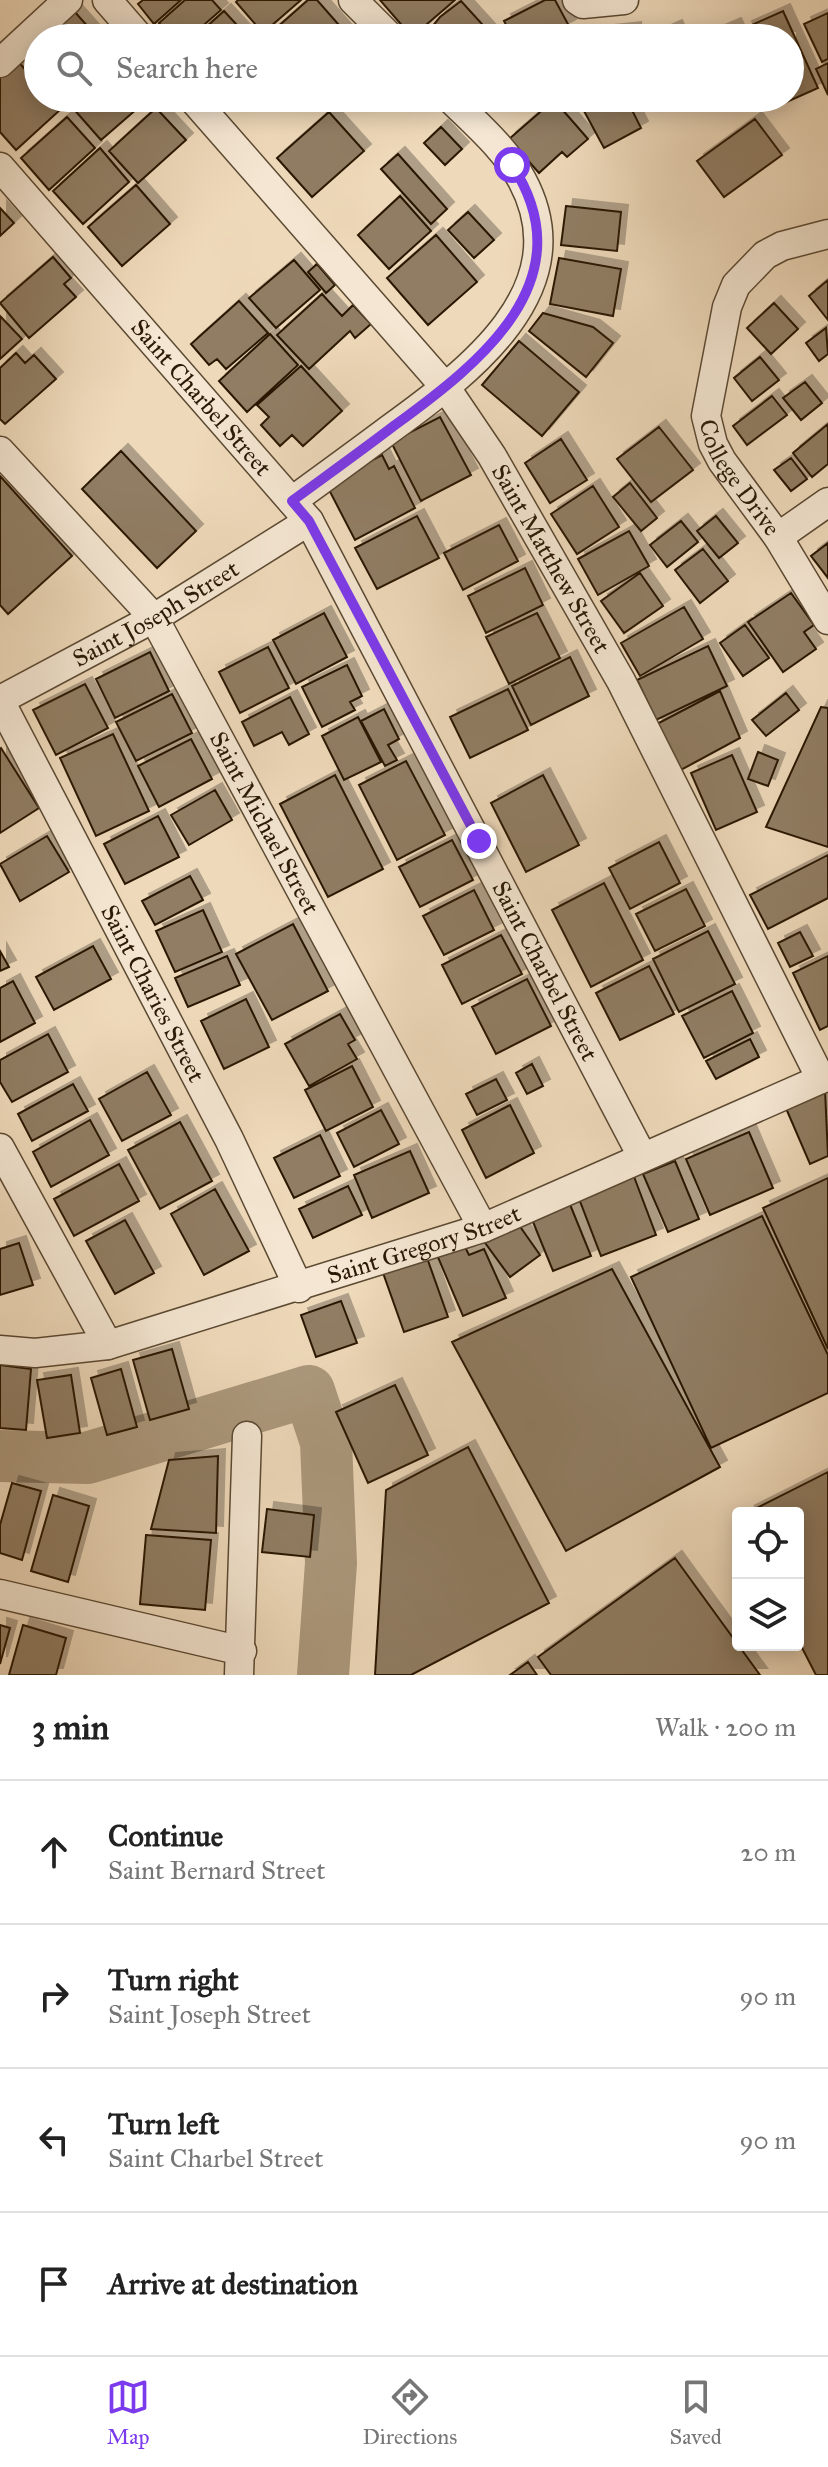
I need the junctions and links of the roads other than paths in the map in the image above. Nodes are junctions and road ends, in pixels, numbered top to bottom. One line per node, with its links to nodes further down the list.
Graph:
1 (68, 0): 6 (street)
2 (107, 0): 7 (street)
3 (353, 0): 8 (street)
4 (624, 0): 5 (street)
5 (580, 2)
6 (42, 24)
7 (128, 24)
8 (377, 24)
9 (24, 41): 10 (street)
10 (0, 63)
11 (204, 112): 15 (street, Saint Matthew Street)
12 (464, 112): 15 (street, Saint Joseph Street)
13 (0, 167): 18 (street, Saint Charbel Street)
14 (828, 234): 19 (street, College Drive)
15 (446, 388): 18 (street, Saint Joseph Street); 23 (street, Saint Matthew Street)
16 (0, 451): 20 (street, Saint Michael Street)
17 (828, 502): 19 (street)
18 (300, 511): 20 (street, Saint Joseph Street); 25 (street, Saint Charbel Street)
19 (778, 537): 21 (street, College Drive)
20 (154, 618): 22 (street, Saint Joseph Street); 26 (street, Saint Michael Street)
21 (828, 620)
22 (0, 700): 27 (street, Saint Charies Street)
23 (825, 1078): 25 (street, Saint Gregory Street)
24 (0, 1148): 28 (street)
25 (642, 1156): 26 (street, Saint Gregory Street)
26 (483, 1228): 27 (street, Saint Gregory Street)
27 (299, 1288): 28 (street, Saint Gregory Street)
28 (108, 1345): 29 (street, Saint Gregory Street)
29 (0, 1350)
30 (247, 1436): 32 (street)
31 (0, 1594): 32 (street)
32 (241, 1663)

